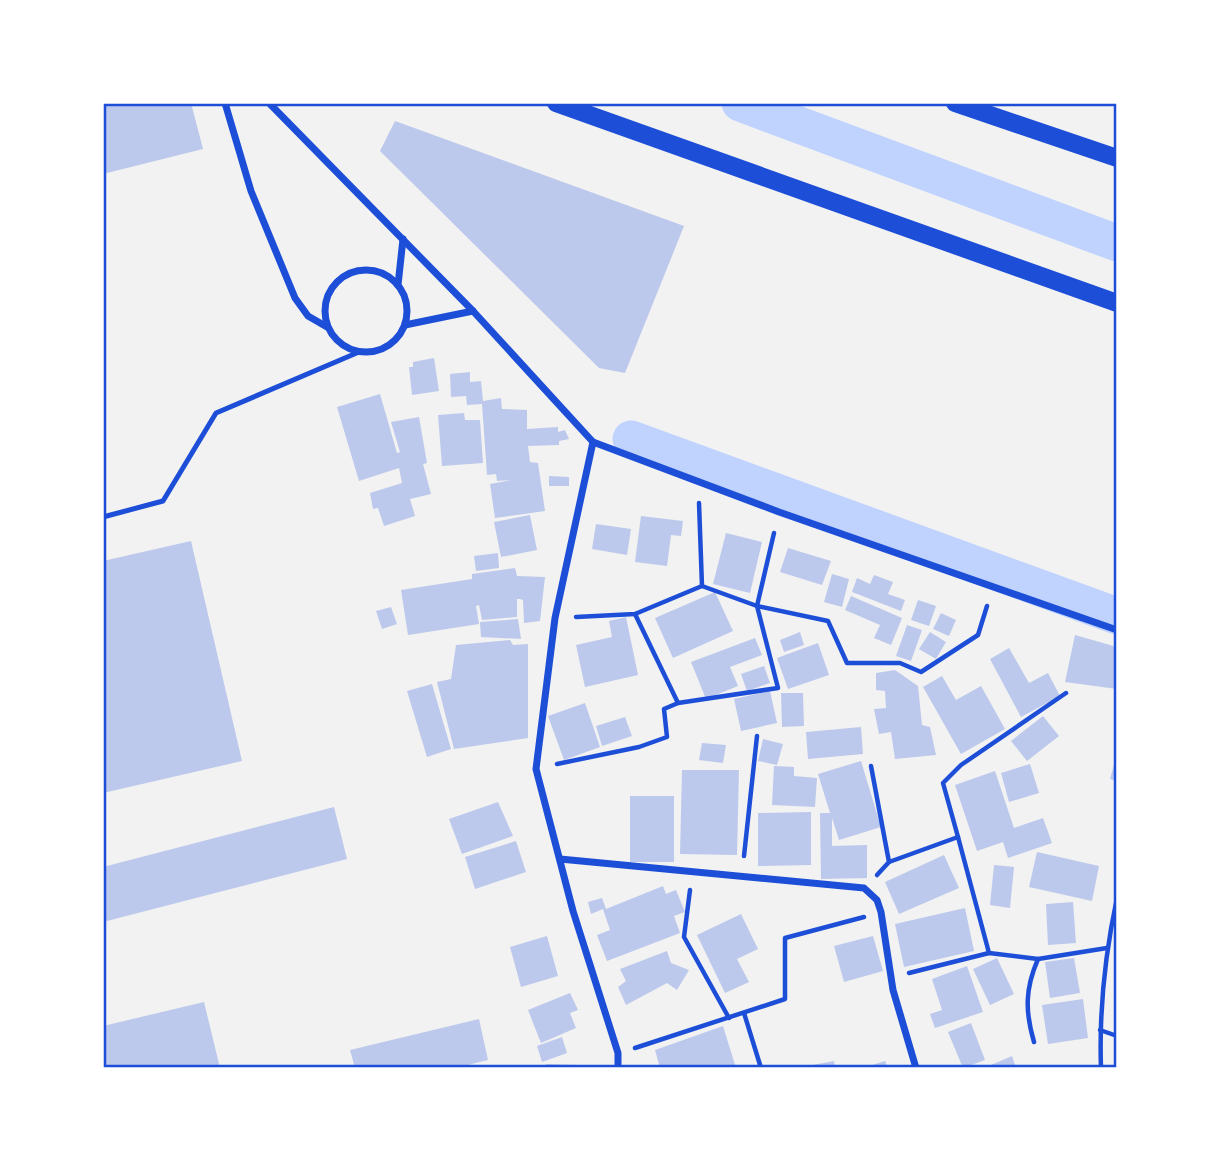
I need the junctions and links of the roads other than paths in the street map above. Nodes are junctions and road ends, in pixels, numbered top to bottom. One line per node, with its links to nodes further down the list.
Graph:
1 (225, 103): 11 (street)
2 (269, 103): 6 (street)
3 (556, 103): 8 (main road)
4 (955, 103): 5 (main road)
5 (1117, 158)
6 (403, 239): 7 (street); 9 (street)
7 (398, 285): 10 (street); 11 (street)
8 (1117, 303)
9 (474, 311): 10 (street); 13 (street)
10 (405, 325): 12 (street)
11 (327, 327): 12 (street)
12 (359, 352): 14 (lane)
13 (593, 442): 15 (street); 16 (street)
14 (103, 517)
15 (1117, 630)
16 (561, 859): 17 (street); 18 (street)
17 (618, 1068)
18 (916, 1068)

